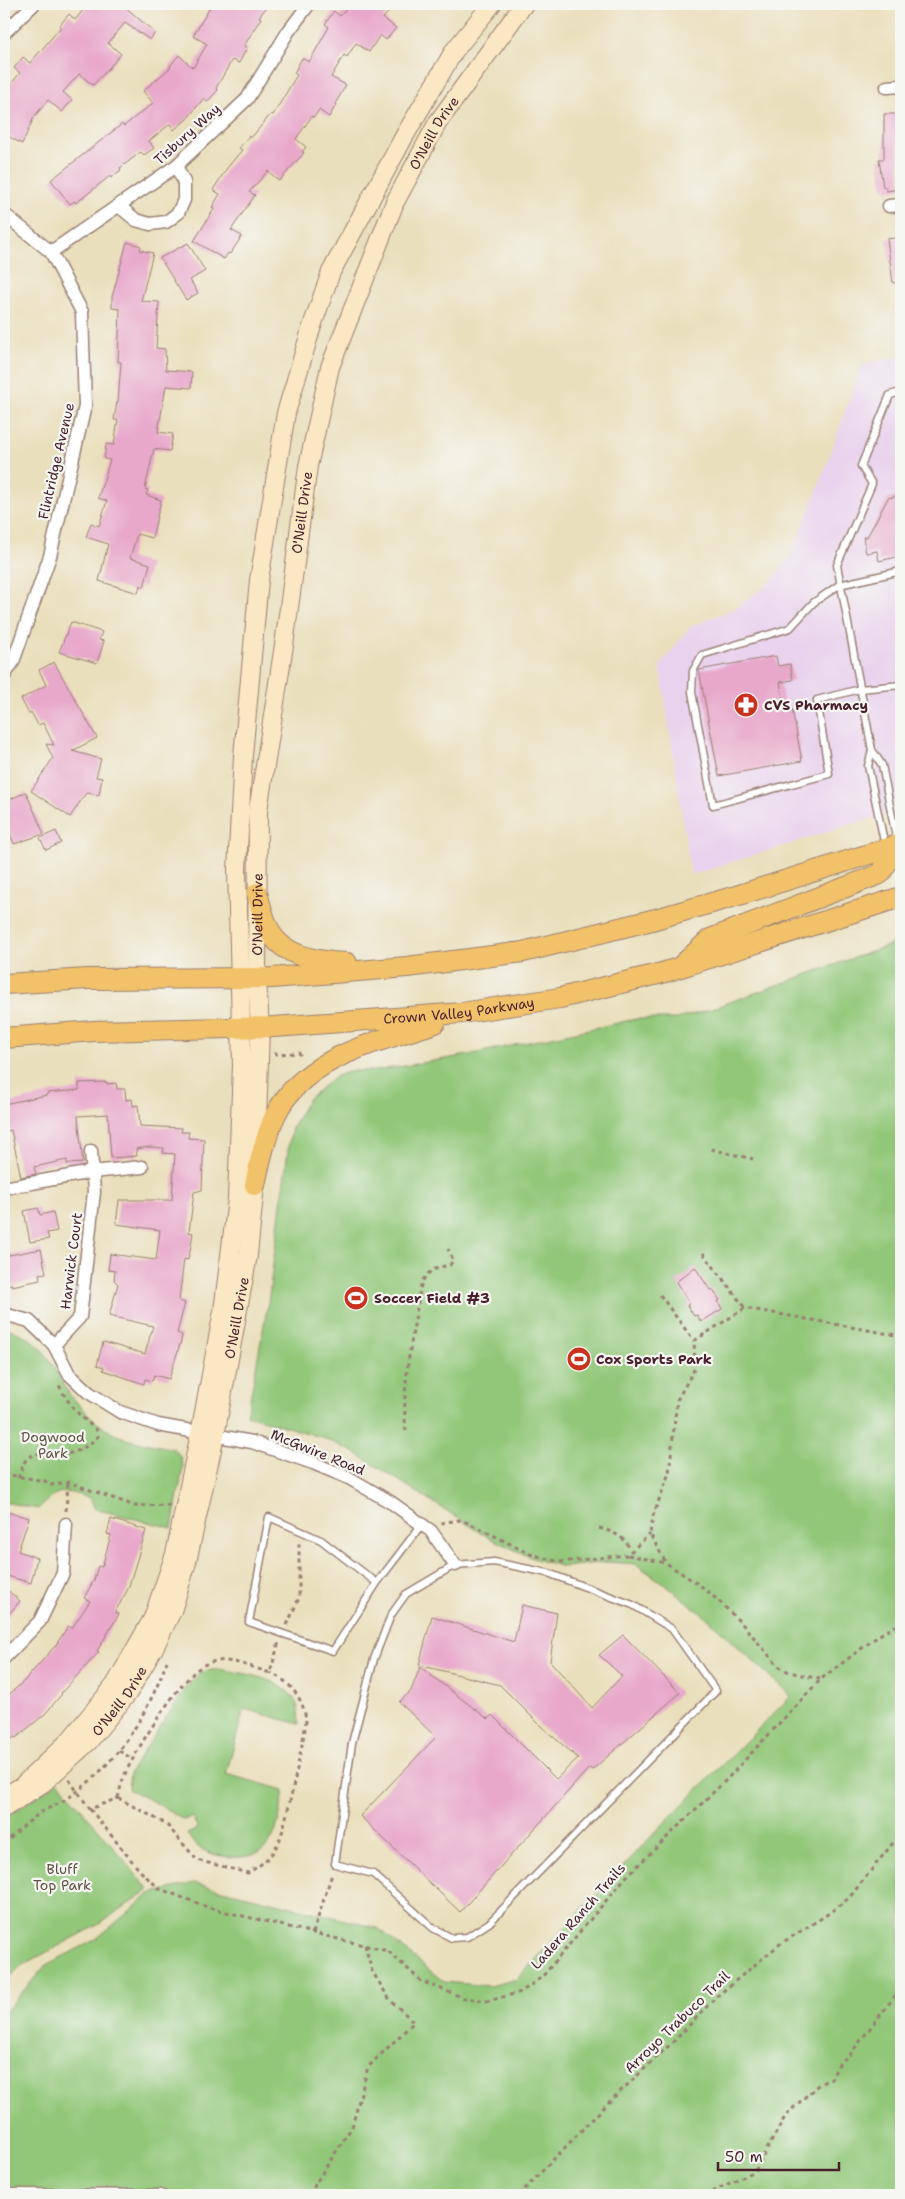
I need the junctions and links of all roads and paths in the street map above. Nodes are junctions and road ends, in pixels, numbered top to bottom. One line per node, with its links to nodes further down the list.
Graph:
1 (33, 4): 5 (street)
2 (309, 4): 8 (street, Tisbury Way)
3 (492, 4): 24 (main road, O'Neill Drive)
4 (524, 4): 20 (main road, O'Neill Drive)
5 (4, 33)
6 (887, 86): 7 (street)
7 (901, 86)
8 (176, 166): 9 (street, Tisbury Way); 9 (street)
9 (120, 207): 11 (street, Tisbury Way)
10 (4, 214): 11 (street, Flintridge Avenue)
11 (52, 252): 15 (street, Flintridge Avenue)
12 (901, 392): 14 (lane)
13 (901, 571): 14 (lane)
14 (839, 584): 17 (lane); 17 (lane)
15 (4, 676)
16 (901, 685): 17 (lane)
17 (860, 689): 18 (lane)
18 (872, 750): 19 (lane); 19 (lane)
19 (895, 846): 22 (main road); 23 (main road)
20 (257, 894): 22 (main road); 24 (main road, O'Neill Drive)
21 (901, 897): 23 (main road, Crown Valley Parkway)
22 (407, 967): 24 (main road)
23 (680, 967): 26 (main road, Crown Valley Parkway)
24 (248, 978): 25 (main road); 27 (main road, O'Neill Drive)
25 (4, 984)
26 (462, 1014): 27 (main road, Crown Valley Parkway); 36 (main road)
27 (251, 1028): 28 (main road, Crown Valley Parkway); 36 (main road, O'Neill Drive); 48 (main road, O'Neill Drive)
28 (4, 1038)
29 (275, 1052): 30 (path)
30 (304, 1062)
31 (711, 1149): 33 (path)
32 (91, 1151): 35 (street, Harwick Court)
33 (753, 1159)
34 (142, 1167): 35 (street)
35 (92, 1172): 37 (street); 45 (street, Harwick Court)
36 (255, 1185): 48 (main road, O'Neill Drive)
37 (4, 1188)
38 (448, 1249): 47 (path)
39 (703, 1253): 41 (path)
40 (660, 1294): 44 (path)
41 (745, 1308): 43 (path); 44 (path)
42 (4, 1314): 45 (street, McGwire Road)
43 (901, 1336)
44 (694, 1341): 58 (path)
45 (54, 1345): 48 (street, McGwire Road)
46 (56, 1378): 50 (path)
47 (406, 1431)
48 (208, 1434): 52 (main road, O'Neill Drive); 55 (street, McGwire Road); 73 (main road, O'Neill Drive)
49 (4, 1474): 50 (path)
50 (18, 1478): 51 (path)
51 (68, 1482): 52 (path); 54 (path)
52 (185, 1506): 75 (main road, O'Neill Drive)
53 (440, 1523): 61 (path)
54 (66, 1524): 68 (street)
55 (422, 1524): 64 (street, McGwire Road); 65 (lane)
56 (598, 1528): 59 (path)
57 (304, 1531): 65 (lane); 67 (path); 67 (lane)
58 (650, 1534): 59 (path); 63 (path)
59 (631, 1551): 62 (path)
60 (521, 1553): 61 (path)
61 (530, 1554): 62 (path)
62 (627, 1555): 63 (path)
63 (666, 1563): 70 (path)
64 (455, 1565): 81 (lane); 81 (lane)
65 (377, 1583): 67 (lane)
66 (901, 1623): 70 (path, Ladera Ranch Trails)
67 (282, 1634): 69 (path)
68 (4, 1658)
69 (270, 1673): 72 (path); 76 (path)
70 (821, 1679): 83 (path, Ladera Ranch Trails)
71 (119, 1751): 72 (path)
72 (133, 1759): 76 (path)
73 (61, 1767): 74 (path, Ladera Ranch Trails); 77 (main road, O'Neill Drive)
74 (76, 1791): 78 (path, Ladera Ranch Trails); 80 (path)
75 (4, 1796)
76 (118, 1798): 78 (path)
77 (4, 1808)
78 (90, 1810): 82 (path, Ladera Ranch Trails)
79 (901, 1834): 88 (path, Arroyo Trabuco Trail)
80 (4, 1844)
81 (335, 1864): 82 (path)
82 (313, 1933): 83 (path, Ladera Ranch Trails)
83 (365, 1945): 87 (path)
84 (901, 1988): 89 (path)
85 (4, 2192): 86 (lane)
86 (165, 2195)
87 (310, 2195)
88 (519, 2195)
89 (704, 2195)

